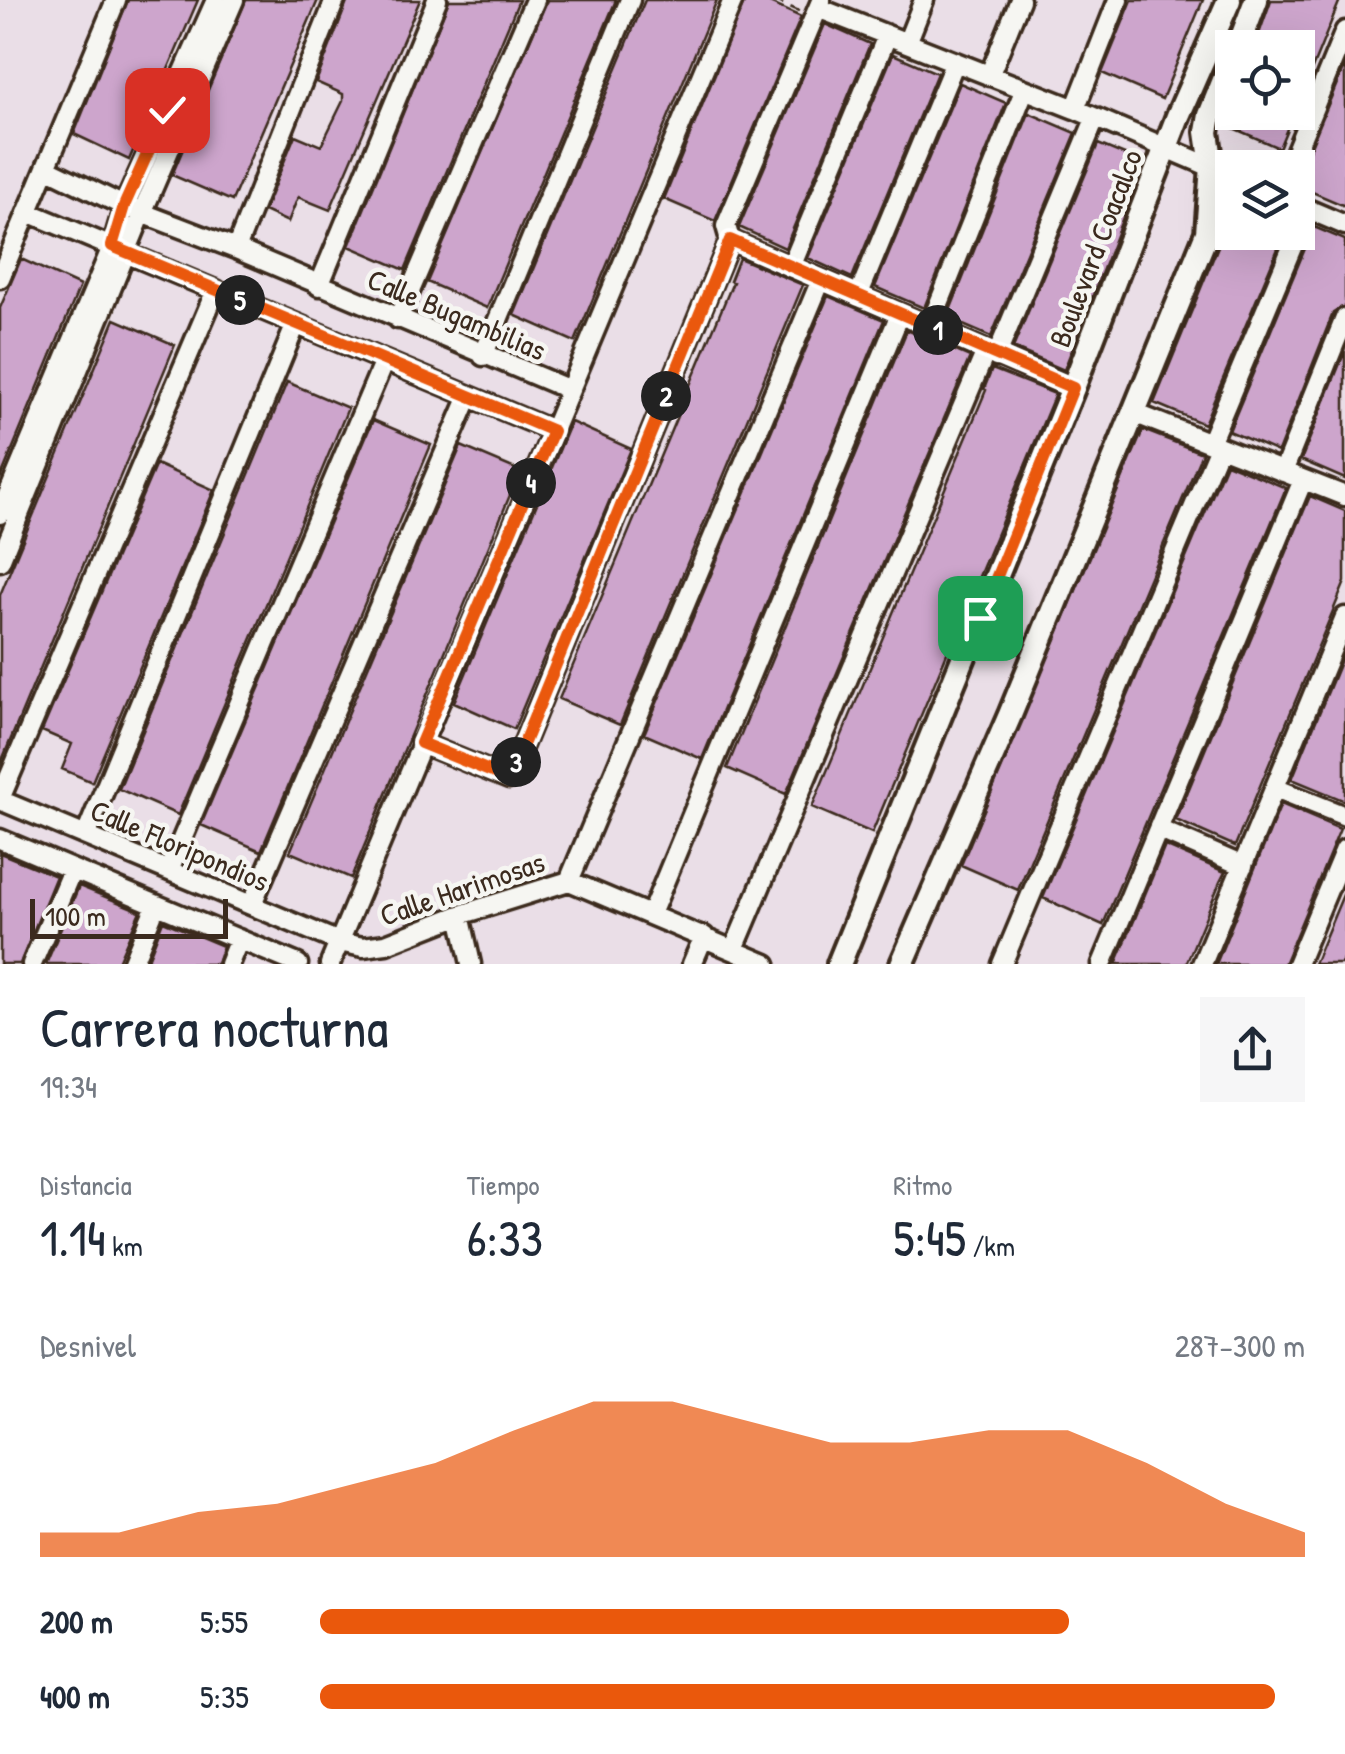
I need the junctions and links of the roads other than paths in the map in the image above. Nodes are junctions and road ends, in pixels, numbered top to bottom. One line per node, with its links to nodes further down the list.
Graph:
1 (116, 0): 28 (street)
2 (216, 0): 31 (street)
3 (234, 0): 31 (street)
4 (336, 0): 37 (street)
5 (436, 0): 43 (street)
6 (535, 0): 48 (street)
7 (630, 0): 52 (street)
8 (733, 0): 55 (street, Calle Bugambilias)
9 (924, 0): 18 (street)
10 (1020, 0): 20 (street)
11 (1118, 0): 23 (street)
12 (1229, 0): 25 (main road, Boulevard Coacalco)
13 (1256, 0): 15 (main road)
14 (818, 8): 17 (street); 36 (street)
15 (1245, 30)
16 (1345, 31): 26 (street)
17 (886, 36): 18 (street); 40 (street)
18 (907, 44): 19 (street)
19 (955, 62): 20 (street); 45 (street)
20 (989, 76): 21 (street)
21 (1024, 91): 23 (street); 50 (street)
22 (1215, 102): 27 (main road)
23 (1075, 109): 24 (street)
24 (1096, 119): 25 (street); 51 (street)
25 (1166, 148): 29 (street); 54 (main road, Boulevard Coacalco)
26 (1296, 150)
27 (1215, 154)
28 (46, 168): 31 (street, Calle Bugambilias); 32 (street)
29 (1215, 168)
30 (1215, 200): 57 (main road)
31 (133, 210): 37 (street, Calle Bugambilias); 38 (street)
32 (28, 212): 35 (street); 38 (street)
33 (1315, 212): 34 (street)
34 (1345, 225)
35 (8, 237): 41 (street)
36 (730, 240): 40 (street); 66 (street)
37 (236, 249): 43 (street, Calle Bugambilias)
38 (119, 250): 44 (street); 63 (street); 64 (street)
39 (1287, 250): 59 (street)
40 (791, 267): 42 (street)
41 (0, 278)
42 (821, 280): 45 (street); 77 (street)
43 (319, 286): 48 (street, Calle Bugambilias)
44 (216, 290): 49 (street); 68 (street)
45 (858, 296): 46 (street)
46 (900, 314): 50 (street); 80 (street)
47 (1345, 318): 60 (street)
48 (398, 319): 52 (street, Calle Bugambilias)
49 (296, 324): 53 (street); 71 (street)
50 (930, 326): 51 (street)
51 (991, 354): 54 (street); 85 (street)
52 (482, 356): 55 (street, Calle Bugambilias)
53 (384, 361): 56 (street); 76 (street)
54 (1073, 388): 94 (main road, Boulevard Coacalco)
55 (570, 390): 58 (street)
56 (469, 396): 58 (street); 78 (street)
57 (1134, 413): 59 (street); 95 (main road)
58 (553, 431): 66 (street)
59 (1214, 445): 60 (street); 96 (street)
60 (1283, 472): 61 (street)
61 (1303, 480): 62 (street); 70 (street)
62 (1345, 496)
63 (0, 514)
64 (0, 561)
65 (1345, 617): 67 (street)
66 (421, 743): 84 (street)
67 (1274, 788): 69 (street); 74 (street)
68 (0, 800): 71 (street, Calle Floripondios)
69 (1345, 816)
70 (1158, 830): 74 (street); 97 (street)
71 (86, 835): 76 (street, Calle Floripondios)
72 (0, 839): 75 (street)
73 (1345, 849): 99 (street)
74 (1242, 866): 98 (street)
75 (72, 870): 79 (street); 86 (street)
76 (169, 870): 78 (street, Calle Floripondios)
77 (569, 881): 80 (street, Calle Harimosas); 81 (street, Calle Harimosas)
78 (252, 904): 84 (street, Calle Floripondios)
79 (156, 905): 83 (street); 87 (street)
80 (651, 914): 82 (street, Calle Harimosas)
81 (460, 915): 84 (street, Calle Harimosas); 91 (street)
82 (704, 936): 85 (street, Calle Harimosas); 92 (street)
83 (239, 939): 88 (street); 89 (street)
84 (339, 942): 90 (street)
85 (734, 950): 93 (street, Calle Harimosas)
86 (32, 964)
87 (132, 964)
88 (229, 964)
89 (298, 964)
90 (330, 964)
91 (471, 964)
92 (692, 964)
93 (766, 964)
94 (839, 964)
95 (902, 964)
96 (1002, 964)
97 (1102, 964)
98 (1202, 964)
99 (1297, 964)

